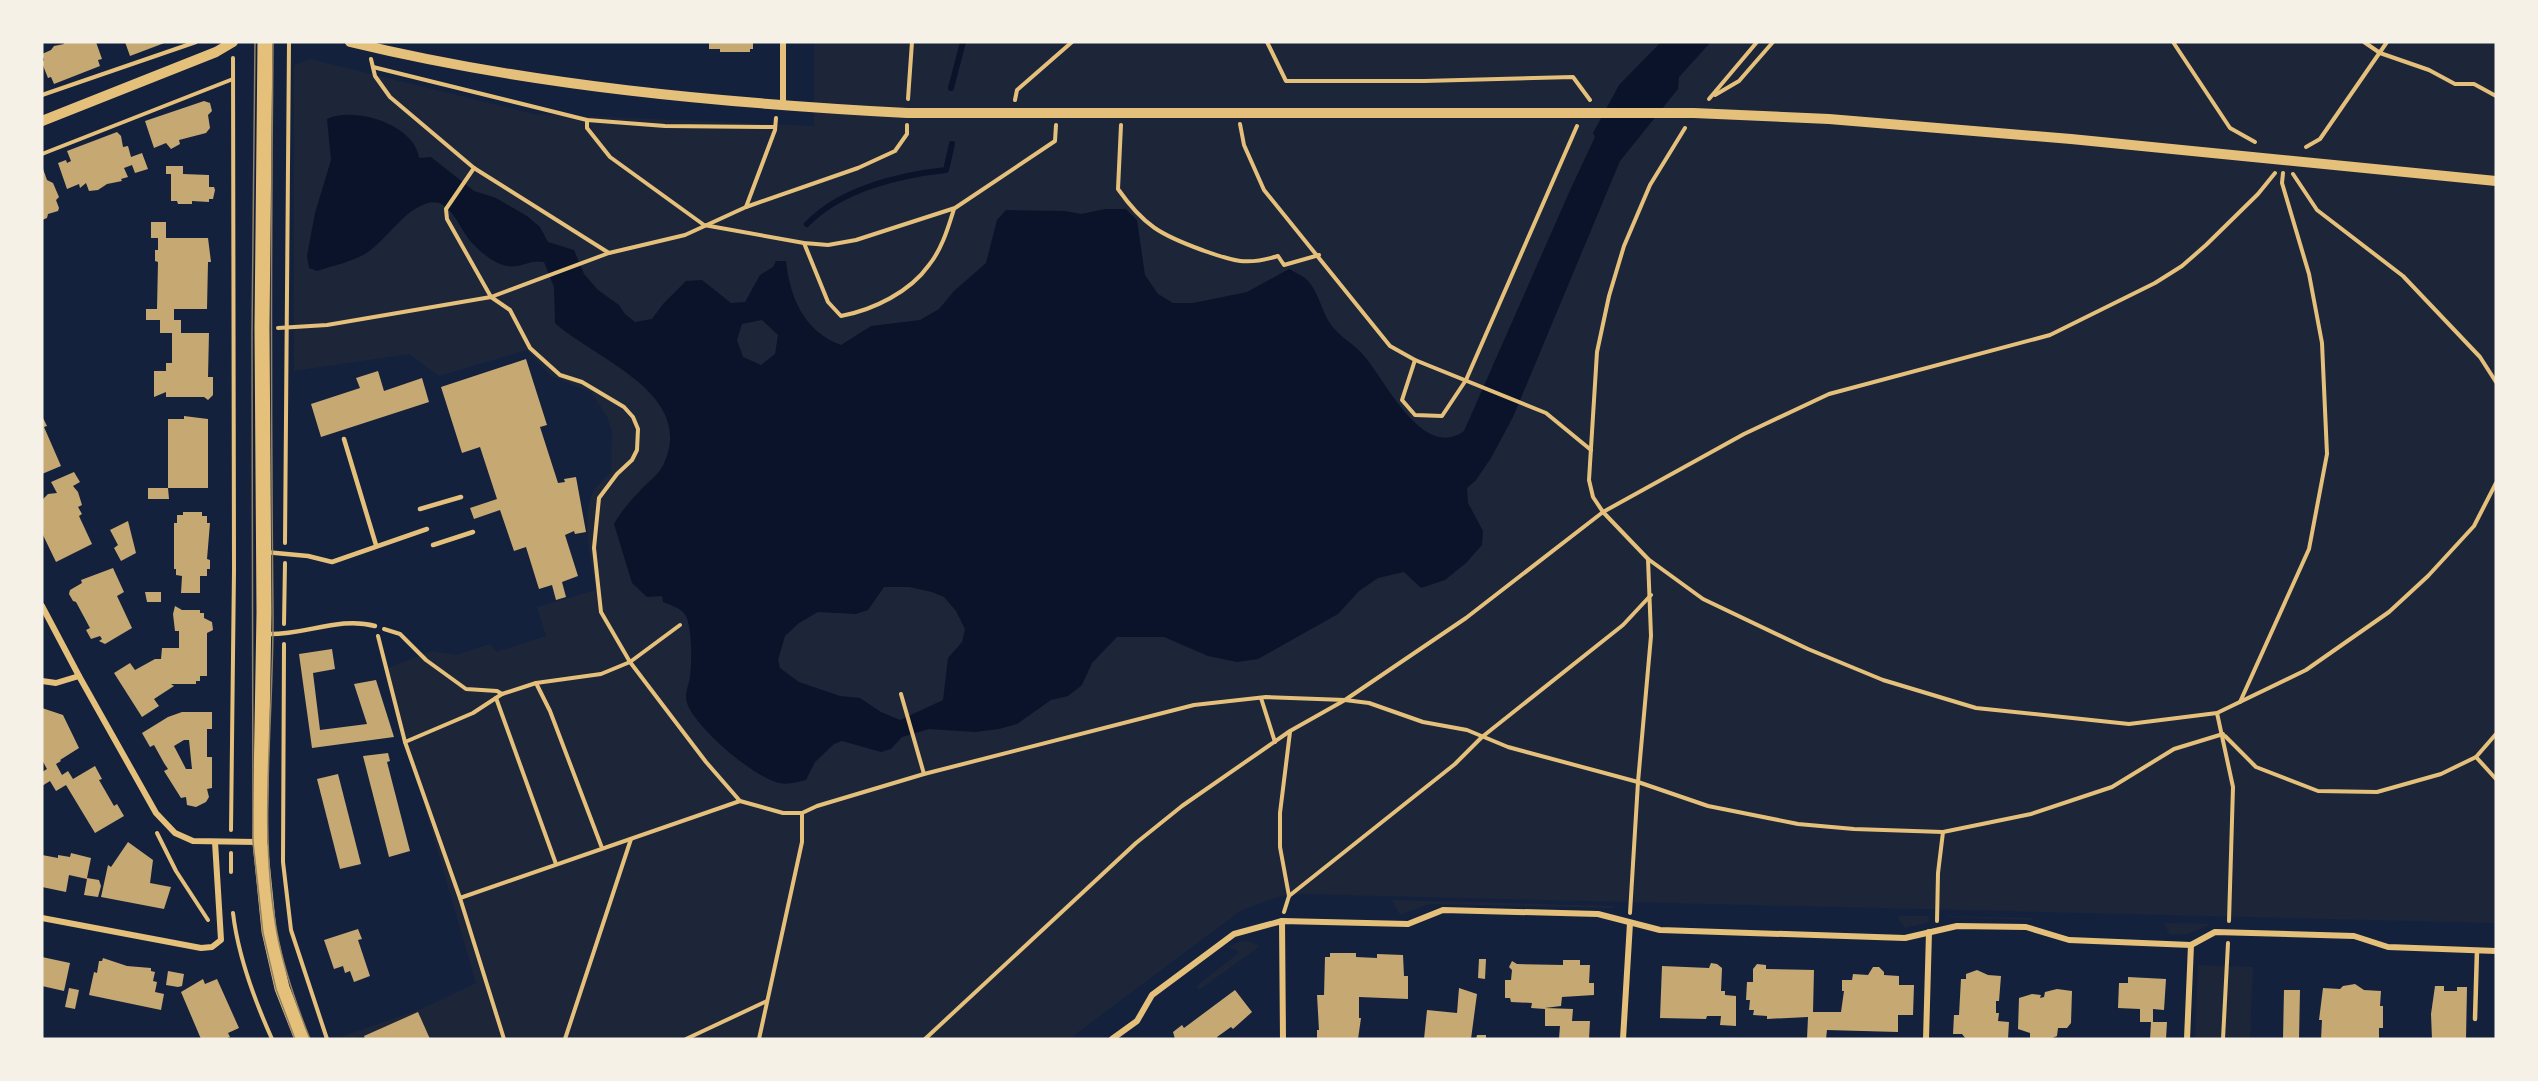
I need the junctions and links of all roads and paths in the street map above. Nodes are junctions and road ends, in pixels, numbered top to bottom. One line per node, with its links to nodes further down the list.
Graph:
1 (196, 42): 19 (path)
2 (233, 42): 17 (path); 31 (street)
3 (265, 42): 45 (main road)
4 (350, 42): 14 (street)
5 (783, 42): 21 (street)
6 (912, 42): 27 (path)
7 (1072, 42): 22 (path)
8 (1267, 42): 26 (path)
9 (1757, 42): 29 (path)
10 (1773, 42): 18 (path)
11 (2173, 42): 33 (path)
12 (2364, 42): 15 (path)
13 (2387, 42): 15 (path)
14 (368, 46): 16 (path); 21 (street)
15 (2380, 53): 20 (path); 35 (path)
16 (373, 67): 30 (path); 36 (path)
17 (233, 79): 34 (path); 93 (path)
18 (1739, 81)
19 (42, 95)
20 (2496, 96)
21 (780, 106): 27 (street); 32 (path)
22 (1013, 112): 27 (street); 28 (street)
23 (1122, 112): 24 (street); 28 (street); 43 (path)
24 (1238, 112): 25 (street); 43 (path)
25 (1584, 112): 26 (street); 47 (path)
26 (1600, 112): 29 (street)
27 (907, 113): 38 (path)
28 (1058, 113): 39 (path)
29 (1688, 113): 35 (street); 50 (path)
30 (587, 120): 32 (path); 40 (path)
31 (42, 121)
32 (775, 127): 38 (path)
33 (2258, 144)
34 (42, 154)
35 (2286, 159): 37 (street); 48 (path); 54 (path); 75 (path)
36 (474, 168): 42 (path); 44 (path)
37 (2496, 181)
38 (746, 207): 40 (path)
39 (955, 208): 41 (path); 41 (path)
40 (704, 225): 41 (path); 42 (path)
41 (804, 243)
42 (609, 253): 44 (path)
43 (1319, 255): 46 (path)
44 (491, 297): 45 (path); 66 (path)
45 (262, 328): 59 (main road)
46 (1415, 360): 47 (path); 47 (path)
47 (1466, 380): 50 (path)
48 (2496, 382)
49 (344, 439): 57 (lane)
50 (1591, 450): 54 (path)
51 (2496, 483): 75 (path)
52 (461, 497): 53 (lane)
53 (420, 509)
54 (1603, 512): 60 (path); 74 (path)
55 (428, 530): 57 (lane)
56 (473, 532): 58 (lane)
57 (376, 545): 59 (lane)
58 (433, 545)
59 (263, 551): 65 (main road)
60 (1648, 559): 61 (path); 76 (path)
61 (1651, 595): 80 (path); 86 (path)
62 (42, 606): 67 (street)
63 (680, 625): 66 (path)
64 (375, 626): 65 (lane); 70 (path); 81 (path)
65 (264, 634): 94 (main road)
66 (630, 662): 69 (path); 87 (path)
67 (79, 676): 68 (street); 88 (street)
68 (42, 681)
69 (536, 683): 70 (path); 95 (path)
70 (502, 694): 72 (path)
71 (902, 694): 84 (path)
72 (496, 698): 81 (path); 96 (path)
73 (1261, 698): 74 (path); 82 (path); 84 (path)
74 (1345, 700): 77 (path); 80 (path)
75 (2240, 702): 76 (path)
76 (2217, 713): 79 (path)
77 (1290, 731): 82 (path); 98 (path)
78 (2496, 734): 83 (path)
79 (2223, 735): 83 (path); 90 (path); 106 (path)
80 (1482, 737): 86 (path); 98 (path)
81 (405, 742): 99 (path)
82 (1275, 742): 119 (path)
83 (2476, 757): 85 (path)
84 (924, 774): 89 (path)
85 (2496, 779)
86 (1638, 782): 90 (path); 103 (path)
87 (740, 801): 89 (path); 91 (path)
88 (156, 813): 92 (street); 107 (path)
89 (802, 813): 111 (path)
90 (1943, 832): 104 (path)
91 (631, 839): 95 (path); 116 (path)
92 (215, 842): 93 (street); 107 (street)
93 (231, 842): 94 (street); 97 (path)
94 (260, 842): 114 (main road)
95 (602, 848): 96 (path)
96 (556, 864): 99 (path)
97 (231, 874)
98 (1288, 896): 102 (path)
99 (460, 898): 115 (path)
100 (233, 906): 113 (path)
101 (42, 918): 107 (street)
102 (1282, 921): 103 (street); 120 (street); 121 (street)
103 (1630, 923): 105 (street); 122 (street)
104 (1937, 930): 105 (street); 108 (street)
105 (1929, 932): 123 (street)
106 (2228, 933): 108 (street); 109 (street); 125 (path)
107 (221, 940)
108 (2191, 945): 124 (street)
109 (2477, 950): 110 (street); 112 (lane)
110 (2496, 951)
111 (768, 1001): 117 (path); 118 (path)
112 (2475, 1019)
113 (272, 1039)
114 (302, 1039)
115 (504, 1039)
116 (565, 1039)
117 (686, 1039)
118 (759, 1039)
119 (925, 1039)
120 (1112, 1039)
121 (1282, 1039)
122 (1623, 1039)
123 (1926, 1039)
124 (2187, 1039)
125 (2223, 1039)

